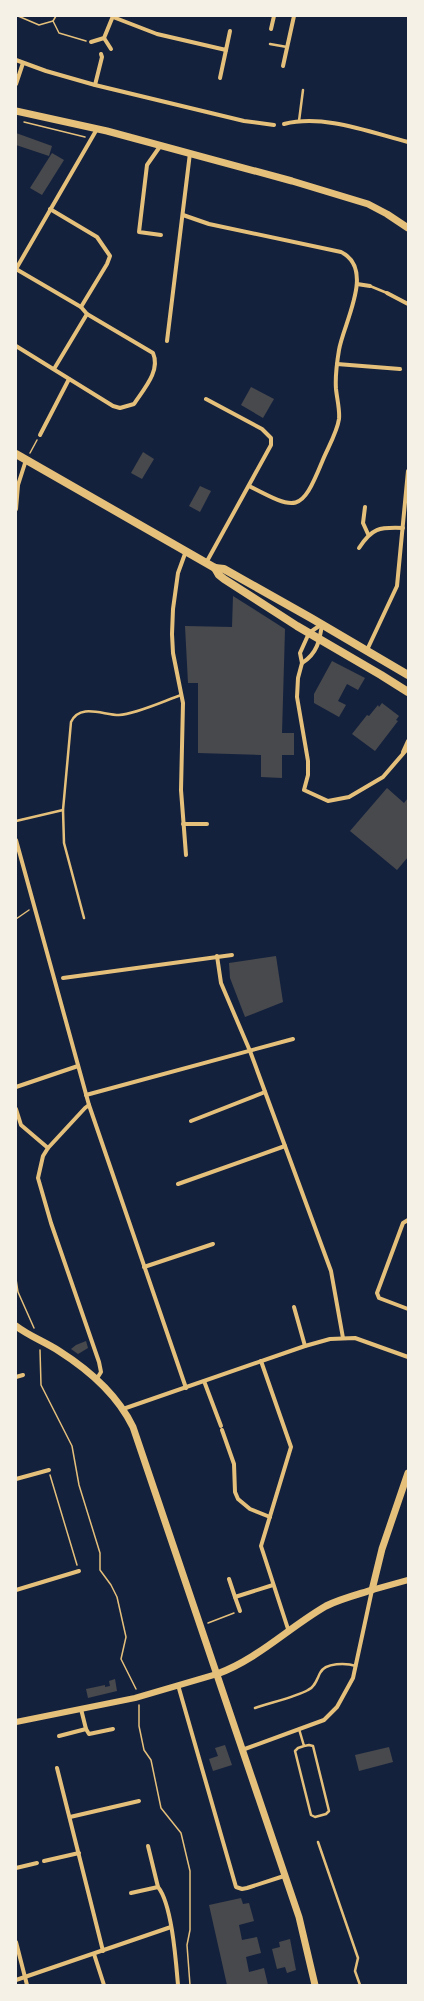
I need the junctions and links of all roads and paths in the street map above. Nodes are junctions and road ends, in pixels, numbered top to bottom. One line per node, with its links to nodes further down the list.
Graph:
1 (18, 16): 6 (path)
2 (56, 16): 6 (path)
3 (113, 16): 9 (street); 14 (street)
4 (274, 16): 7 (street)
5 (294, 16): 12 (street)
6 (53, 21): 10 (path)
7 (271, 29)
8 (230, 31): 14 (street)
9 (104, 38): 10 (street); 13 (street)
10 (91, 42)
11 (270, 44): 12 (lane)
12 (286, 47): 18 (street)
13 (111, 49)
14 (226, 50): 19 (street)
15 (101, 54): 21 (street)
16 (16, 60): 17 (street)
17 (23, 63): 20 (street); 21 (street)
18 (283, 66)
19 (220, 78)
20 (16, 84)
21 (95, 85): 27 (street)
22 (303, 90): 25 (lane)
23 (16, 111): 28 (main road)
24 (23, 121): 29 (path)
25 (299, 121): 26 (street); 30 (street)
26 (284, 124)
27 (274, 125)
28 (98, 129): 31 (main road); 33 (street)
29 (86, 137)
30 (408, 142)
31 (161, 145): 32 (main road); 36 (street)
32 (190, 153): 34 (street); 35 (main road)
33 (50, 209): 37 (street); 42 (street)
34 (183, 214): 38 (street); 44 (street)
35 (408, 228)
36 (161, 235)
37 (16, 269): 42 (street)
38 (357, 284): 39 (street); 46 (street)
39 (370, 286): 40 (lane)
40 (387, 293): 41 (street)
41 (408, 304)
42 (81, 307): 43 (street)
43 (87, 314): 47 (street); 49 (street)
44 (167, 341)
45 (16, 346): 47 (street)
46 (337, 364): 48 (street); 55 (street)
47 (54, 369): 49 (street)
48 (400, 369)
49 (69, 379): 51 (street)
50 (206, 399): 55 (street)
51 (40, 435): 53 (path)
52 (16, 454): 53 (highway)
53 (26, 460): 57 (street); 61 (highway)
54 (408, 471): 58 (street)
55 (249, 486): 62 (street)
56 (365, 507): 59 (street)
57 (16, 509)
58 (403, 528): 59 (street); 67 (street)
59 (368, 534): 60 (street)
60 (359, 548)
61 (186, 551): 62 (highway); 71 (street)
62 (206, 562): 63 (highway)
63 (215, 568): 64 (highway); 65 (highway)
64 (322, 624): 65 (street); 66 (street); 67 (highway)
65 (309, 633): 66 (highway); 68 (street)
66 (320, 640): 68 (street); 70 (highway)
67 (367, 650): 69 (highway)
68 (302, 663): 74 (street)
69 (408, 675)
70 (408, 692)
71 (181, 695): 75 (lane); 77 (street)
72 (408, 741): 74 (street)
73 (408, 748): 74 (street)
74 (402, 754)
75 (63, 810): 76 (lane); 82 (lane)
76 (16, 822)
77 (183, 824): 78 (street); 80 (street)
78 (208, 824)
79 (16, 840): 81 (street)
80 (186, 856)
81 (35, 909): 83 (path); 87 (street)
82 (84, 918)
83 (16, 919)
84 (232, 955): 85 (street)
85 (217, 956): 86 (street); 89 (street)
86 (63, 978): 87 (lane)
87 (54, 979): 90 (street)
88 (293, 1039): 89 (street)
89 (250, 1051): 92 (street); 93 (street)
90 (78, 1066): 91 (street); 93 (street)
91 (16, 1087)
92 (265, 1092): 96 (street); 97 (street)
93 (86, 1094): 94 (street)
94 (90, 1105): 98 (street); 102 (street)
95 (16, 1109): 98 (street)
96 (191, 1121)
97 (284, 1146): 99 (street); 108 (street)
98 (48, 1148): 115 (street)
99 (178, 1184)
100 (408, 1220): 105 (street)
101 (213, 1244): 102 (street)
102 (144, 1267): 117 (street)
103 (16, 1278): 107 (path)
104 (294, 1307): 109 (street)
105 (408, 1309)
106 (17, 1327): 115 (main road)
107 (35, 1330)
108 (343, 1338): 109 (street); 111 (street)
109 (305, 1346): 112 (street)
110 (40, 1350): 136 (path)
111 (408, 1357)
112 (261, 1361): 116 (street); 122 (street)
113 (23, 1375): 114 (street)
114 (16, 1377)
115 (96, 1380): 118 (main road)
116 (204, 1381): 117 (street); 122 (street)
117 (186, 1388): 118 (street)
118 (124, 1409): 131 (main road)
119 (49, 1470): 121 (street); 123 (path)
120 (408, 1473): 128 (main road)
121 (16, 1479)
122 (270, 1517): 126 (street)
123 (79, 1571): 127 (street)
124 (229, 1579): 129 (street)
125 (408, 1580): 128 (street)
126 (273, 1585): 129 (street); 132 (street)
127 (16, 1590)
128 (372, 1590): 132 (main road); 133 (street)
129 (235, 1598): 130 (street)
130 (240, 1611): 131 (path)
131 (201, 1625): 134 (main road)
132 (289, 1632): 134 (main road)
133 (357, 1666): 138 (lane); 142 (street)
134 (217, 1674): 135 (street); 146 (main road)
135 (178, 1685): 139 (street); 156 (street)
136 (136, 1689)
137 (140, 1705): 168 (path)
138 (255, 1708)
139 (81, 1709): 140 (street); 143 (street)
140 (16, 1722)
141 (113, 1729): 143 (street)
142 (299, 1729): 145 (lane); 146 (street)
143 (86, 1730): 144 (street)
144 (60, 1736)
145 (304, 1746): 145 (lane)
146 (242, 1750): 156 (main road)
147 (58, 1768): 149 (street)
148 (139, 1801): 149 (street)
149 (70, 1817): 152 (street)
150 (318, 1842): 170 (lane)
151 (148, 1846): 157 (street)
152 (79, 1853): 153 (street); 161 (street)
153 (44, 1861)
154 (37, 1863): 155 (street)
155 (16, 1868)
156 (284, 1876): 169 (main road)
157 (158, 1887): 158 (street); 159 (street)
158 (131, 1893)
159 (171, 1927): 161 (street); 167 (street)
160 (16, 1942): 163 (street)
161 (103, 1951): 162 (street)
162 (94, 1954): 163 (street); 166 (street)
163 (25, 1978): 164 (street); 165 (street)
164 (16, 1980)
165 (27, 1985)
166 (104, 1985)
167 (178, 1985)
168 (190, 1985)
169 (314, 1985)
170 (360, 1985)

